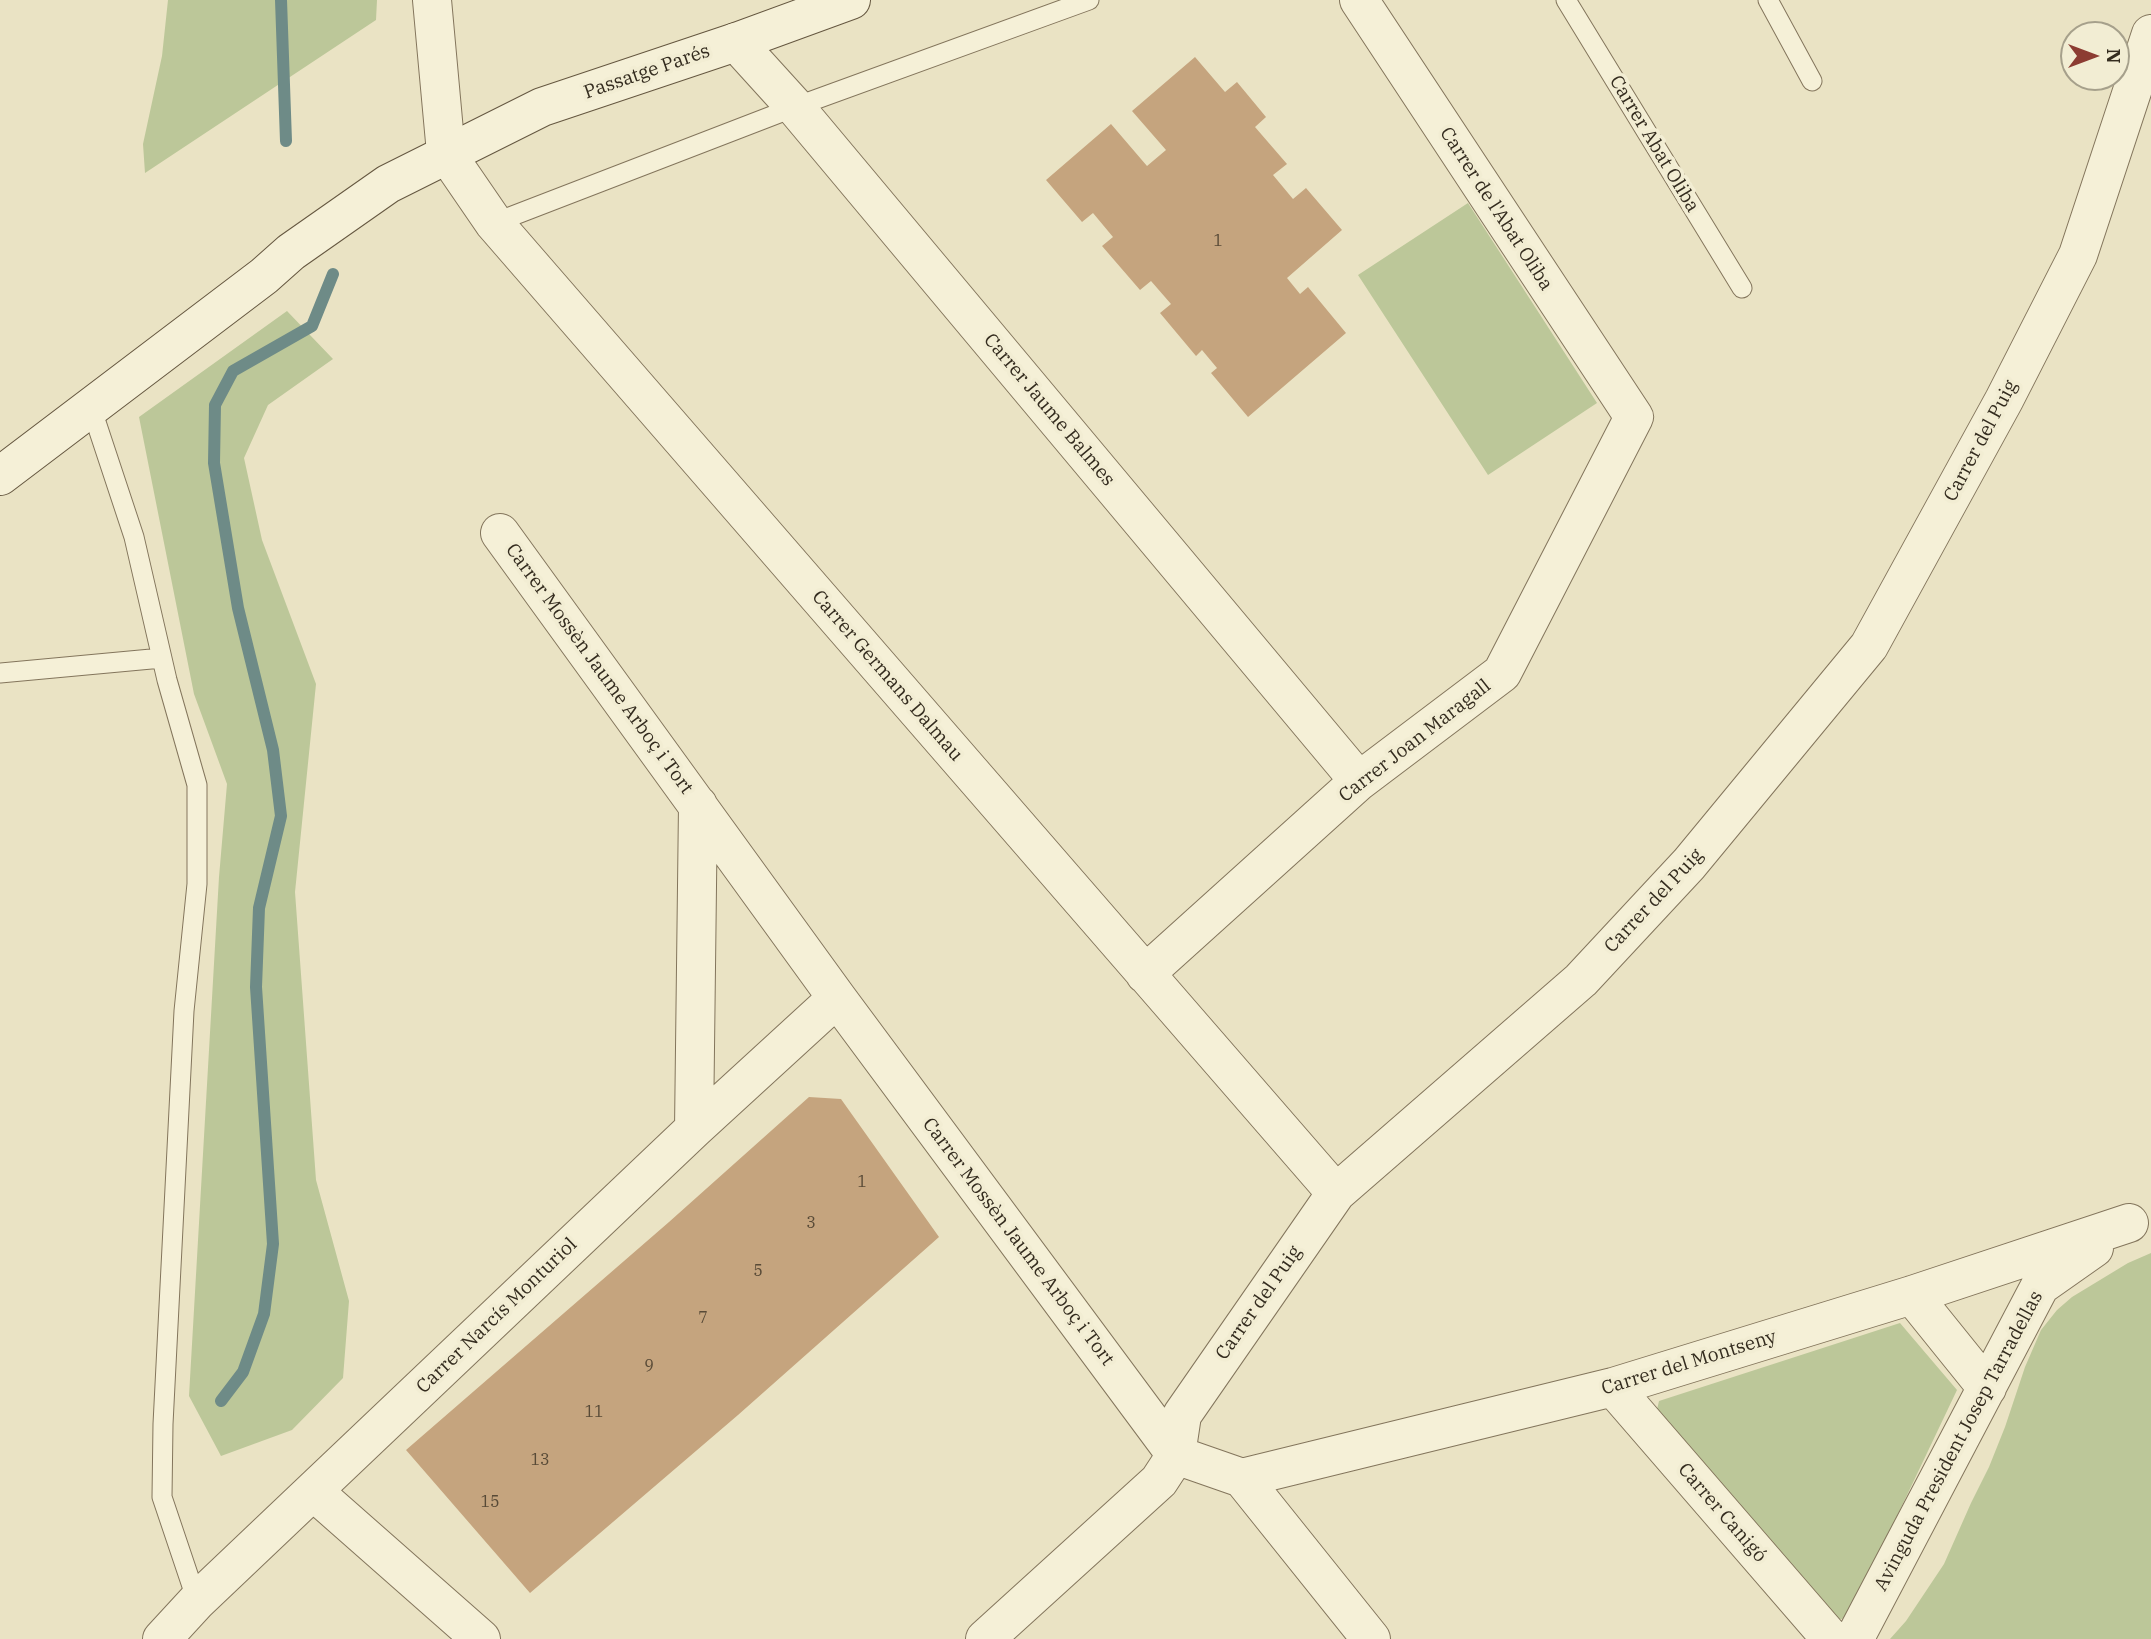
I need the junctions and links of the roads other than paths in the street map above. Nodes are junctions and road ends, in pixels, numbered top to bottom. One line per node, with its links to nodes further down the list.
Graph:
1 (432, 0): 11 (street)
2 (851, 0): 8 (street, Passatge Parés)
3 (1089, 0): 10 (lane)
4 (1359, 0): 15 (street, Carrer de l'Abat Oliba)
5 (1566, 0): 13 (lane, Carrer Abat Oliba)
6 (1768, 0): 9 (lane)
7 (2151, 34): 25 (street, Carrer del Puig)
8 (736, 42): 10 (street, Carrer Jaume Balmes); 11 (street, Passatge Parés)
9 (1812, 81)
10 (795, 107): 12 (lane); 20 (street, Carrer Jaume Balmes)
11 (446, 153): 12 (street, Carrer Germans Dalmau); 14 (street, Passatge Parés)
12 (494, 223): 22 (street, Carrer Germans Dalmau)
13 (1742, 288)
14 (91, 407): 16 (street, Passatge Parés); 18 (lane)
15 (1634, 417): 20 (street, Carrer Joan Maragall)
16 (0, 476)
17 (500, 533): 21 (street, Carrer Mossèn Jaume Arboç i Tort)
18 (162, 658): 19 (lane); 33 (lane)
19 (0, 673)
20 (1359, 781): 22 (street, Carrer Joan Maragall)
21 (698, 805): 23 (street, Carrer Mossèn Jaume Arboç i Tort); 24 (street, Carrer Mossèn Jaume Arboç i Tort)
22 (1145, 974): 25 (street, Carrer Germans Dalmau)
23 (837, 998): 24 (street, Carrer Narcís Monturiol); 30 (street, Carrer Mossèn Jaume Arboç i Tort)
24 (694, 1129): 32 (street, Carrer Narcís Monturiol)
25 (1336, 1193): 30 (street, Carrer del Puig)
26 (2140, 1216): 27 (street, Carrer del Montseny); 29 (street, Avinguda President Josep Tarradellas)
27 (1912, 1296): 28 (street, Carrer del Montseny); 29 (street)
28 (1613, 1387): 31 (street, Carrer del Montseny); 38 (street, Carrer Canigó)
29 (1987, 1388): 39 (street, Avinguda President Josep Tarradellas)
30 (1176, 1455): 31 (street); 36 (street, Carrer del Puig)
31 (1242, 1478): 37 (street)
32 (313, 1491): 33 (street, Carrer Narcís Monturiol); 35 (street)
33 (197, 1601): 34 (street, Carrer Narcís Monturiol)
34 (162, 1639)
35 (481, 1639)
36 (985, 1639)
37 (1371, 1639)
38 (1831, 1639)
39 (1852, 1639)

